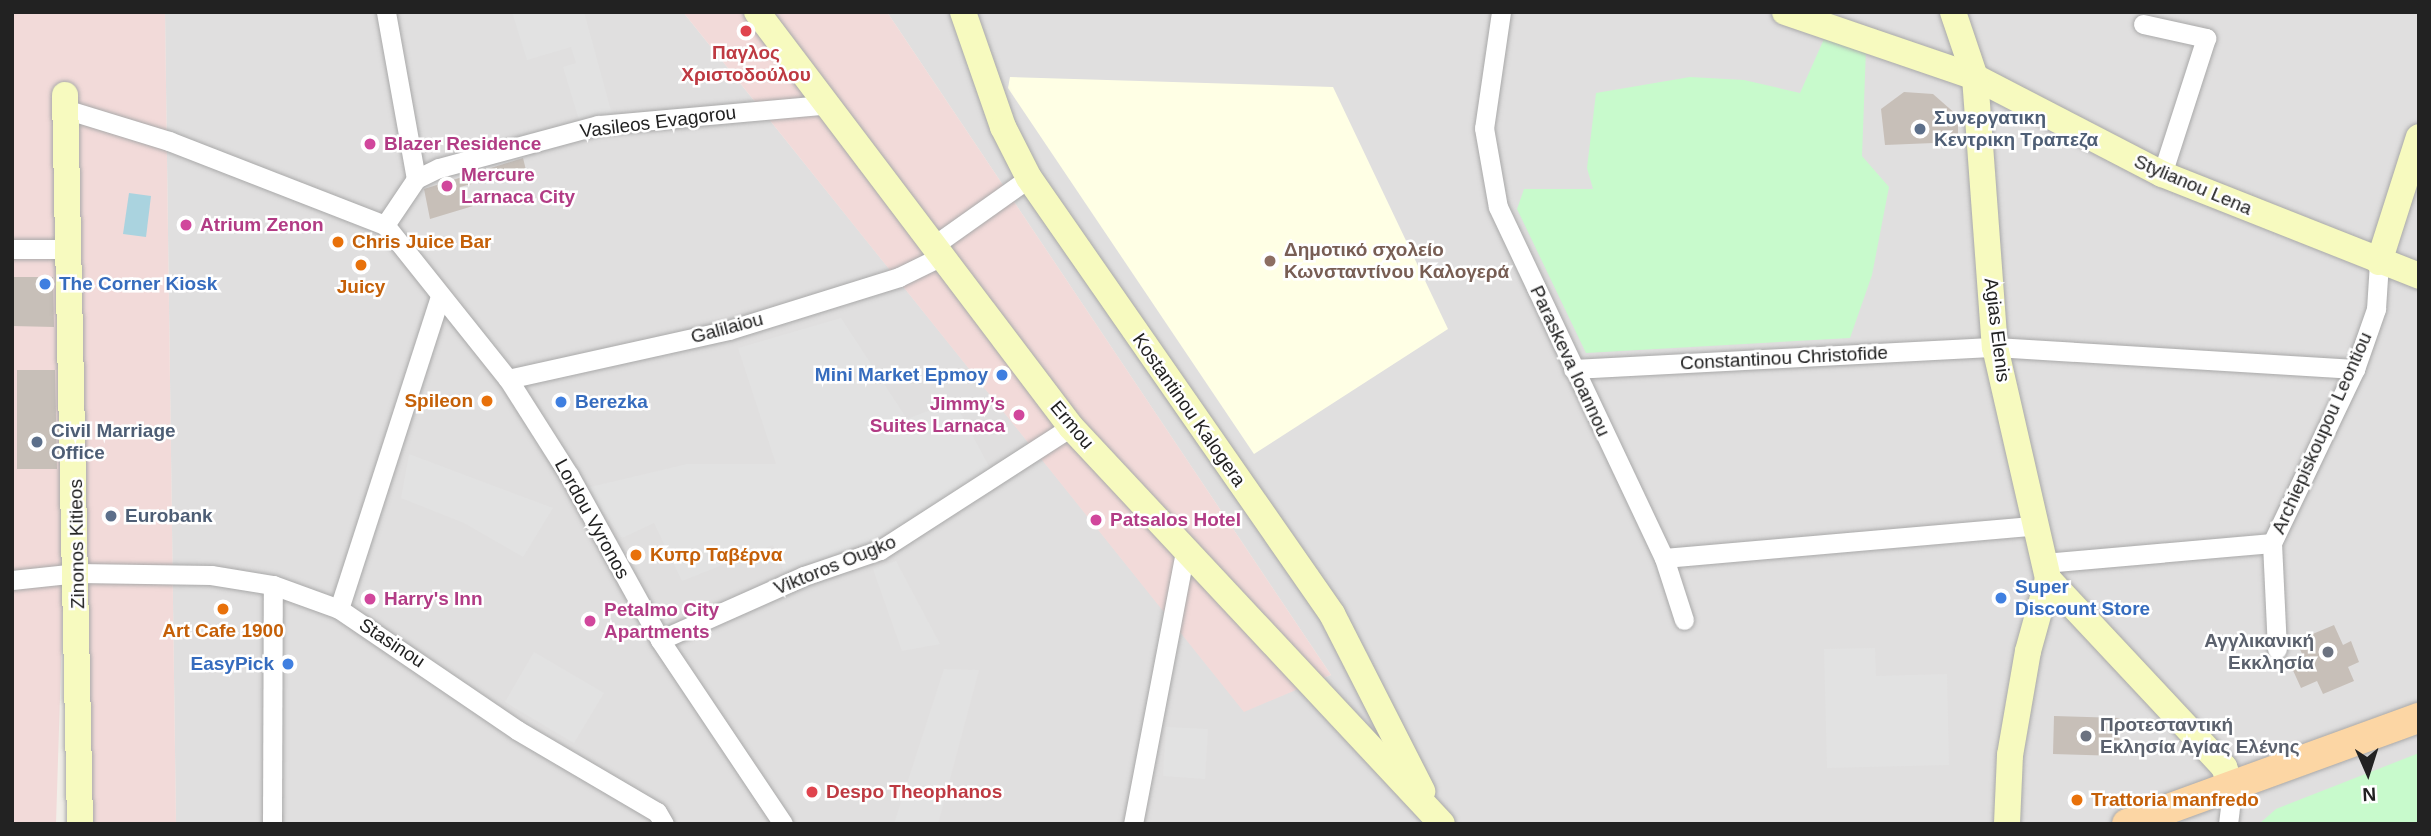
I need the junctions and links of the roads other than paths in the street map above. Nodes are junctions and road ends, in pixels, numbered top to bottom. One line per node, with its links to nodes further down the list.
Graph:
1 (386, 12): 14 (street)
2 (757, 12): 10 (street, Ermou)
3 (963, 12): 13 (street, Kostantinou Kalogera)
4 (1501, 12): 23 (street, Paraskeva Ioannou)
5 (1785, 12): 8 (street, Stylianou Lena)
6 (1952, 12): 8 (street, Agias Elenis)
7 (2143, 24): 12 (street)
8 (1975, 77): 12 (street, Stylianou Lena); 22 (street, Agias Elenis)
9 (65, 102): 15 (street); 16 (street, Zinonos Kitieos)
10 (822, 105): 14 (street, Vasileos Evagorou); 18 (street, Ermou)
11 (2419, 137): 19 (street)
12 (2162, 174): 19 (street, Stylianou Lena)
13 (1029, 178): 18 (street, Galilaiou); 40 (street, Kostantinou Kalogera)
14 (416, 179): 15 (street)
15 (385, 225): 21 (street, Lordou Vyronos)
16 (69, 248): 17 (street); 32 (street, Zinonos Kitieos)
17 (12, 249)
18 (937, 251): 25 (street, Galilaiou); 26 (street, Ermou)
19 (2379, 262): 20 (street, Stylianou Lena); 24 (street, Archiepiskoupou Leontiou)
20 (2419, 276)
21 (440, 297): 25 (street, Lordou Vyronos); 35 (street)
22 (1995, 347): 23 (street, Constantinou Christofide); 24 (street, Constantinou Christofide); 27 (street, Agias Elenis)
23 (1573, 369): 30 (street, Paraskeva Ioannou)
24 (2355, 369): 28 (street, Archiepiskoupou Leontiou)
25 (508, 379): 37 (street, Lordou Vyronos)
26 (1071, 427): 29 (street, Ermou); 37 (street, Viktoros Ougko)
27 (2032, 526): 30 (street); 31 (street, Agias Elenis)
28 (2272, 543): 31 (street, Archiepiskoupou Leontiou); 38 (street)
29 (1185, 552): 41 (street, Ermou); 48 (street)
30 (1664, 558): 36 (street, Paraskeva Ioannou)
31 (2046, 571): 42 (street, Agias Elenis); 50 (street)
32 (78, 573): 33 (street, Stasinou); 34 (street, Stasinou); 44 (street, Zinonos Kitieos)
33 (12, 580)
34 (273, 585): 35 (street, Stasinou); 45 (street)
35 (339, 609): 46 (street, Stasinou)
36 (1684, 620)
37 (660, 640): 47 (street, Lordou Vyronos)
38 (2277, 649)
39 (2419, 718): 42 (main road)
40 (1388, 719): 41 (street); 43 (street, Kostantinou Kalogera)
41 (1361, 742): 43 (street, Ermou)
42 (2232, 789): 51 (main road); 52 (street)
43 (1427, 802): 49 (street)
44 (80, 824)
45 (272, 824)
46 (664, 824)
47 (783, 824)
48 (1133, 824)
49 (1442, 824)
50 (2007, 824)
51 (2127, 824)
52 (2228, 824)

